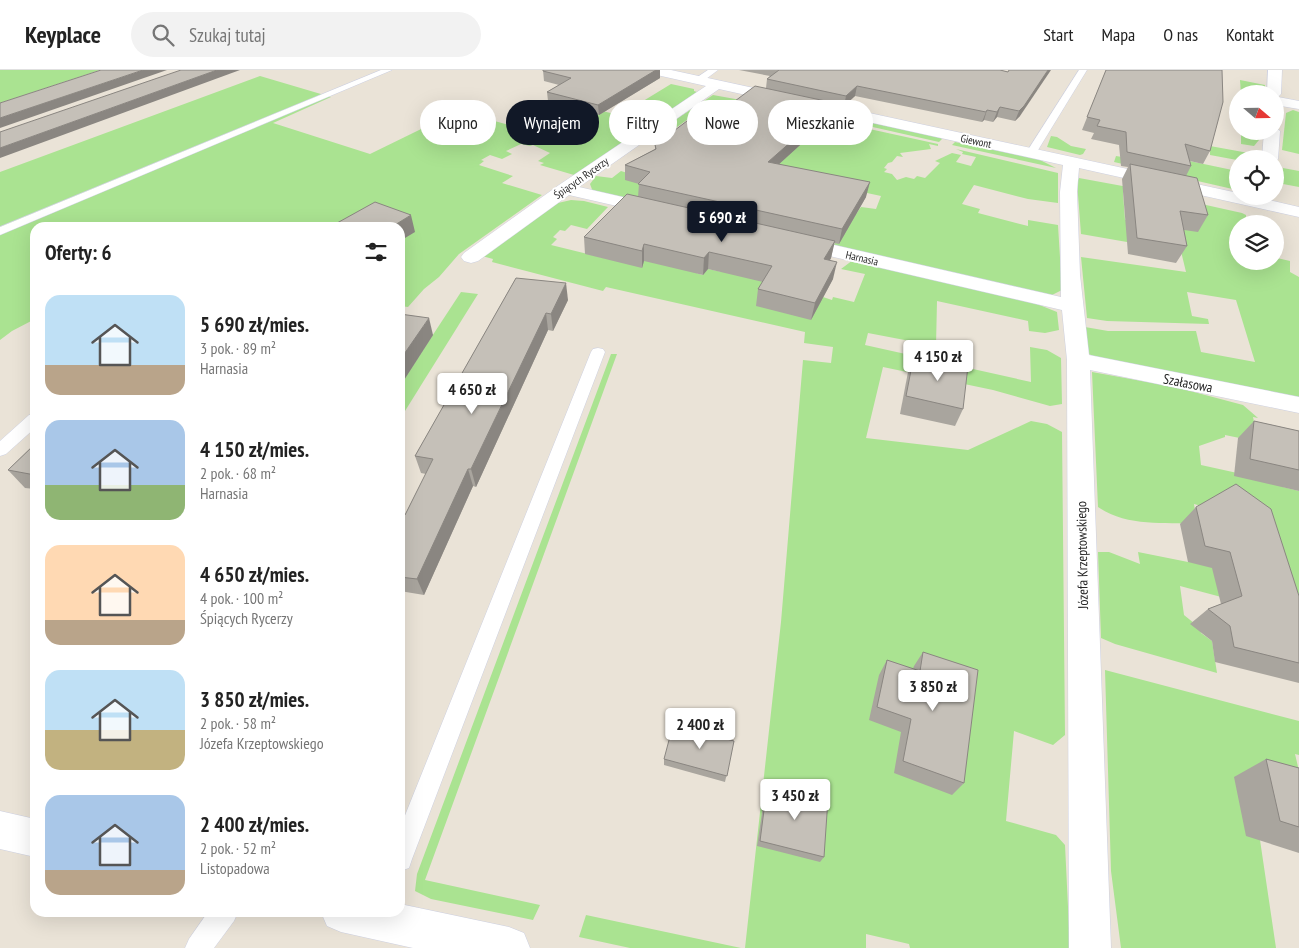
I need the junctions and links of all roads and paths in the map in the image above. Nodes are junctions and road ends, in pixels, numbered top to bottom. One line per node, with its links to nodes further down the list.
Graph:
1 (388, 70): 16 (lane)
2 (653, 70): 5 (street, Giewont)
3 (1083, 70): 9 (lane)
4 (1275, 70): 6 (street)
5 (716, 77): 9 (street, Giewont); 11 (street, Śpiących Rycerzy)
6 (1274, 85)
7 (1284, 102): 8 (street)
8 (1299, 105)
9 (1031, 153): 10 (street, Giewont)
10 (1072, 162): 12 (street, Giewont); 19 (street, Józefa Krzeptowskiego)
11 (565, 189): 15 (street); 18 (street, Śpiących Rycerzy)
12 (1229, 193)
13 (1279, 205): 14 (street, Giewont)
14 (1299, 212)
15 (674, 214)
16 (0, 230)
17 (778, 238): 19 (street, Harnasia)
18 (471, 257)
19 (1072, 306): 21 (street, Józefa Krzeptowskiego)
20 (598, 352): 27 (lane)
21 (1078, 360): 22 (street, Szałasowa); 32 (street, Józefa Krzeptowskiego)
22 (1299, 405)
23 (30, 423): 24 (lane)
24 (0, 450)
25 (0, 830): 26 (street)
26 (30, 837)
27 (405, 846)
28 (221, 917): 30 (lane)
29 (374, 917): 31 (street)
30 (198, 948)
31 (509, 948)
32 (1090, 948)

